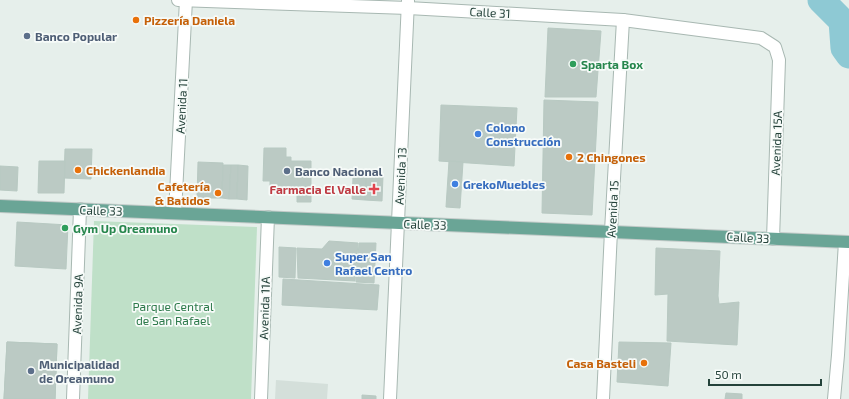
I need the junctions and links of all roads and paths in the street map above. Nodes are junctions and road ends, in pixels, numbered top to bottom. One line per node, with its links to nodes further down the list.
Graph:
1 (178, 0): 2 (street, Calle 31)
2 (186, 0): 3 (street, Calle 31); 8 (street, Avenida 11)
3 (408, 4): 4 (street, Calle 31); 10 (street, Avenida 13)
4 (623, 20): 5 (street, Calle 31); 11 (street, Avenida 15)
5 (775, 47): 12 (street, Avenida 15A)
6 (0, 206): 7 (main road, Calle 33)
7 (80, 209): 8 (main road, Calle 33); 15 (street, Avenida 9A)
8 (175, 213): 9 (main road, Calle 33)
9 (268, 217): 10 (main road, Calle 33); 16 (street, Avenida 11A)
10 (398, 222): 11 (main road, Calle 33); 17 (street, Avenida 13)
11 (611, 231): 12 (main road, Calle 33); 18 (street, Avenida 15)
12 (773, 238): 13 (main road, Calle 33)
13 (847, 242): 14 (street)
14 (844, 355): 19 (street)
15 (73, 399)
16 (261, 399)
17 (390, 399)
18 (604, 399)
19 (834, 399)

